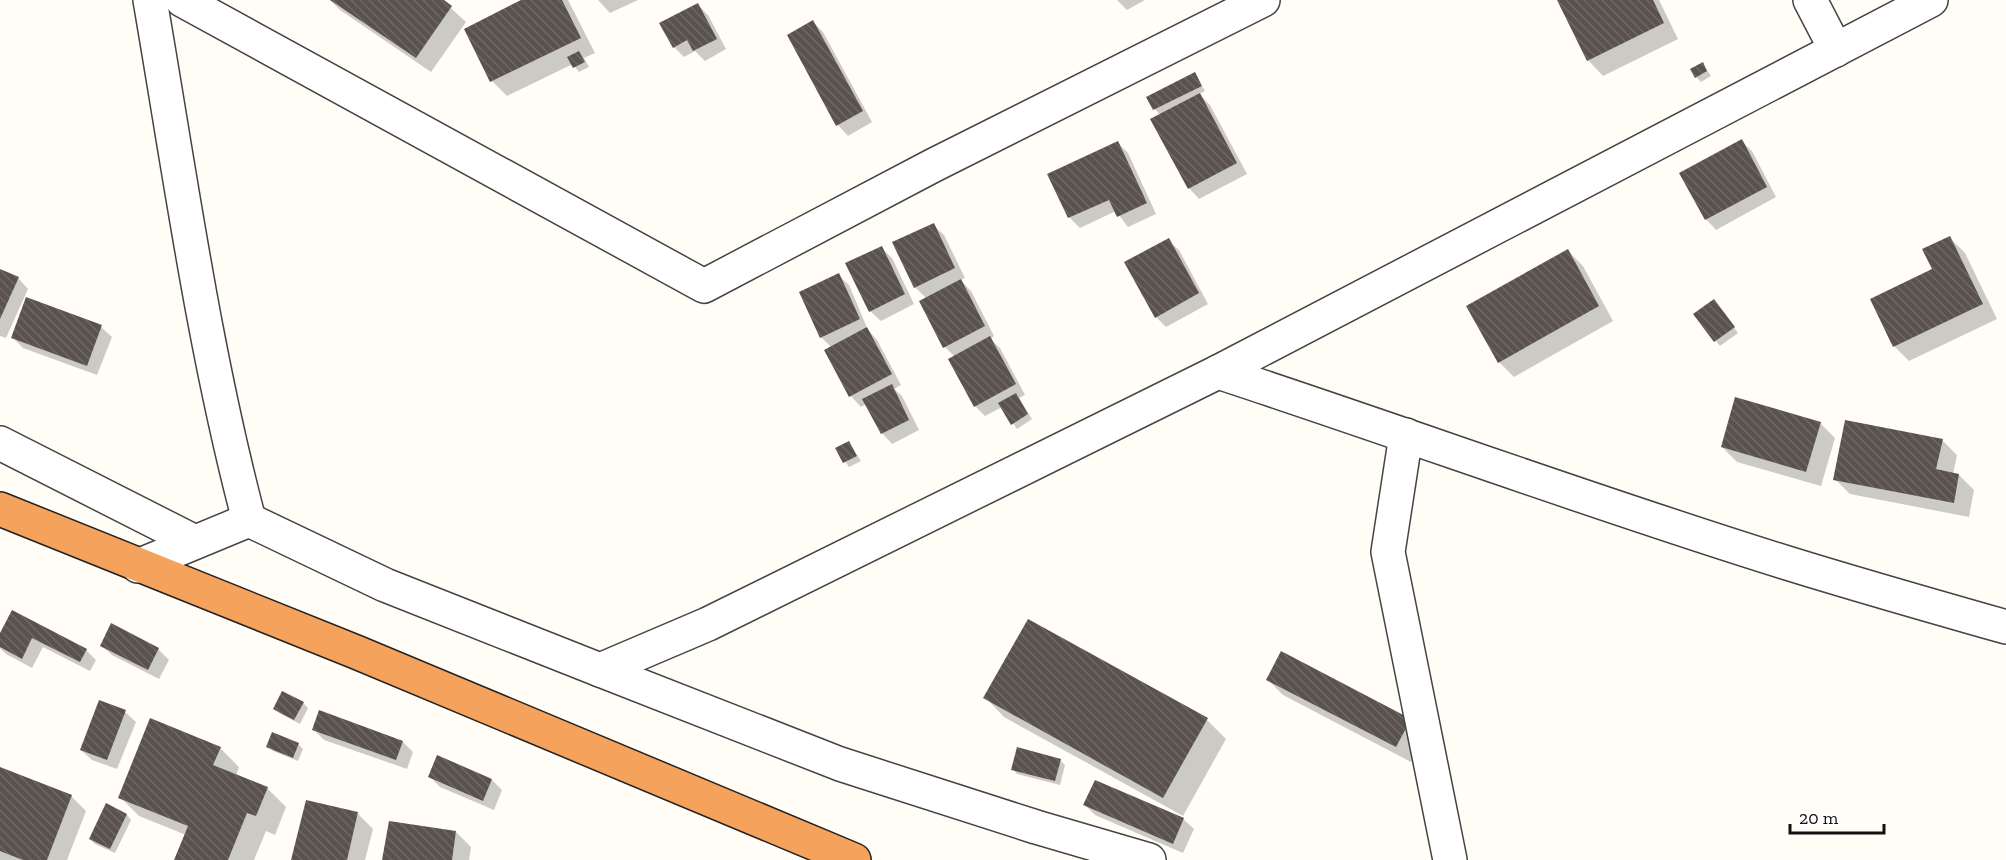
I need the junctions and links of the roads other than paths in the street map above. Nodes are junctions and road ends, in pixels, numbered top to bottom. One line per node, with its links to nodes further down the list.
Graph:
1 (150, 0): 11 (street)
2 (182, 0): 3 (street)
3 (1263, 0)
4 (1810, 0): 6 (street)
5 (1931, 0): 6 (street)
6 (1836, 50): 7 (street)
7 (1218, 372): 8 (street); 15 (street)
8 (1406, 435): 14 (street); 18 (street)
9 (0, 442): 12 (street)
10 (0, 509): 13 (highway)
11 (249, 520): 12 (street); 15 (street)
12 (195, 542): 13 (street)
13 (138, 566): 16 (highway)
14 (2006, 627)
15 (600, 670): 17 (street)
16 (854, 860)
17 (1149, 860)
18 (1450, 860)

